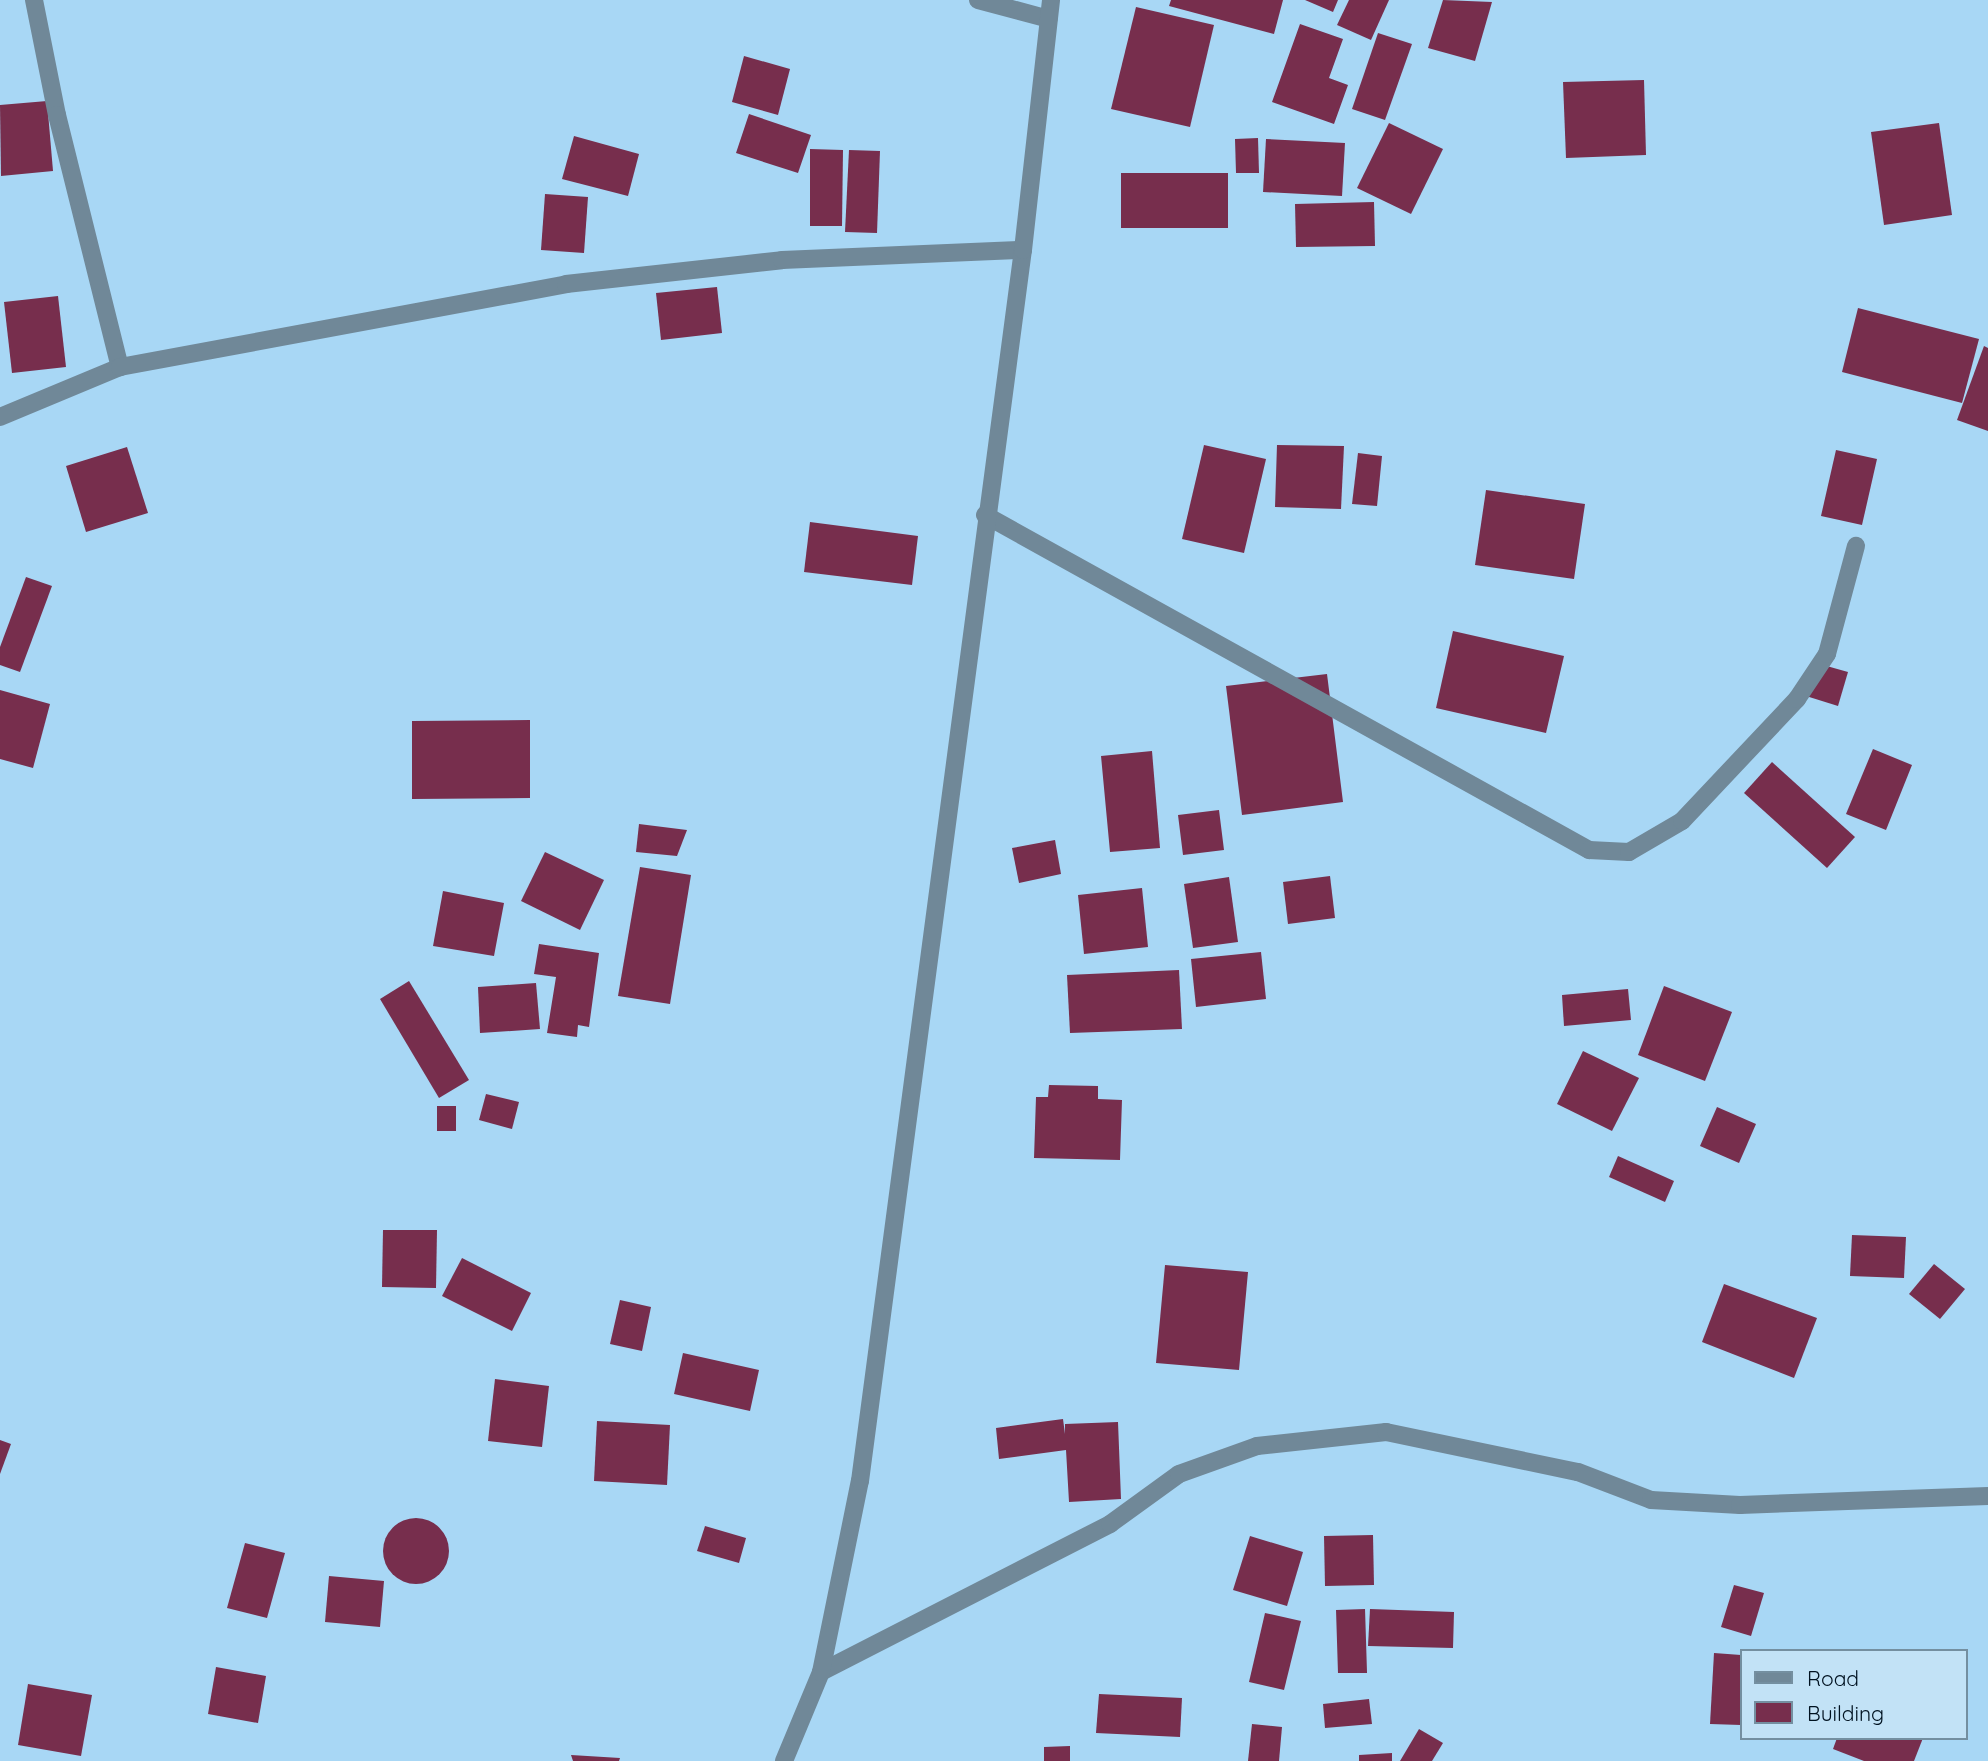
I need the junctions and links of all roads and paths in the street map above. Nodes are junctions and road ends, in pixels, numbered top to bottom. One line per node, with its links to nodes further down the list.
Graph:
1 (34, 0): 6 (street)
2 (978, 0): 4 (street)
3 (1051, 0): 4 (street)
4 (1049, 19): 5 (street)
5 (1023, 250): 6 (street); 8 (street)
6 (120, 367): 7 (street)
7 (0, 417)
8 (985, 515): 9 (street); 11 (street)
9 (1856, 547)
10 (1988, 1496): 11 (street)
11 (821, 1672): 12 (street)
12 (785, 1761)

